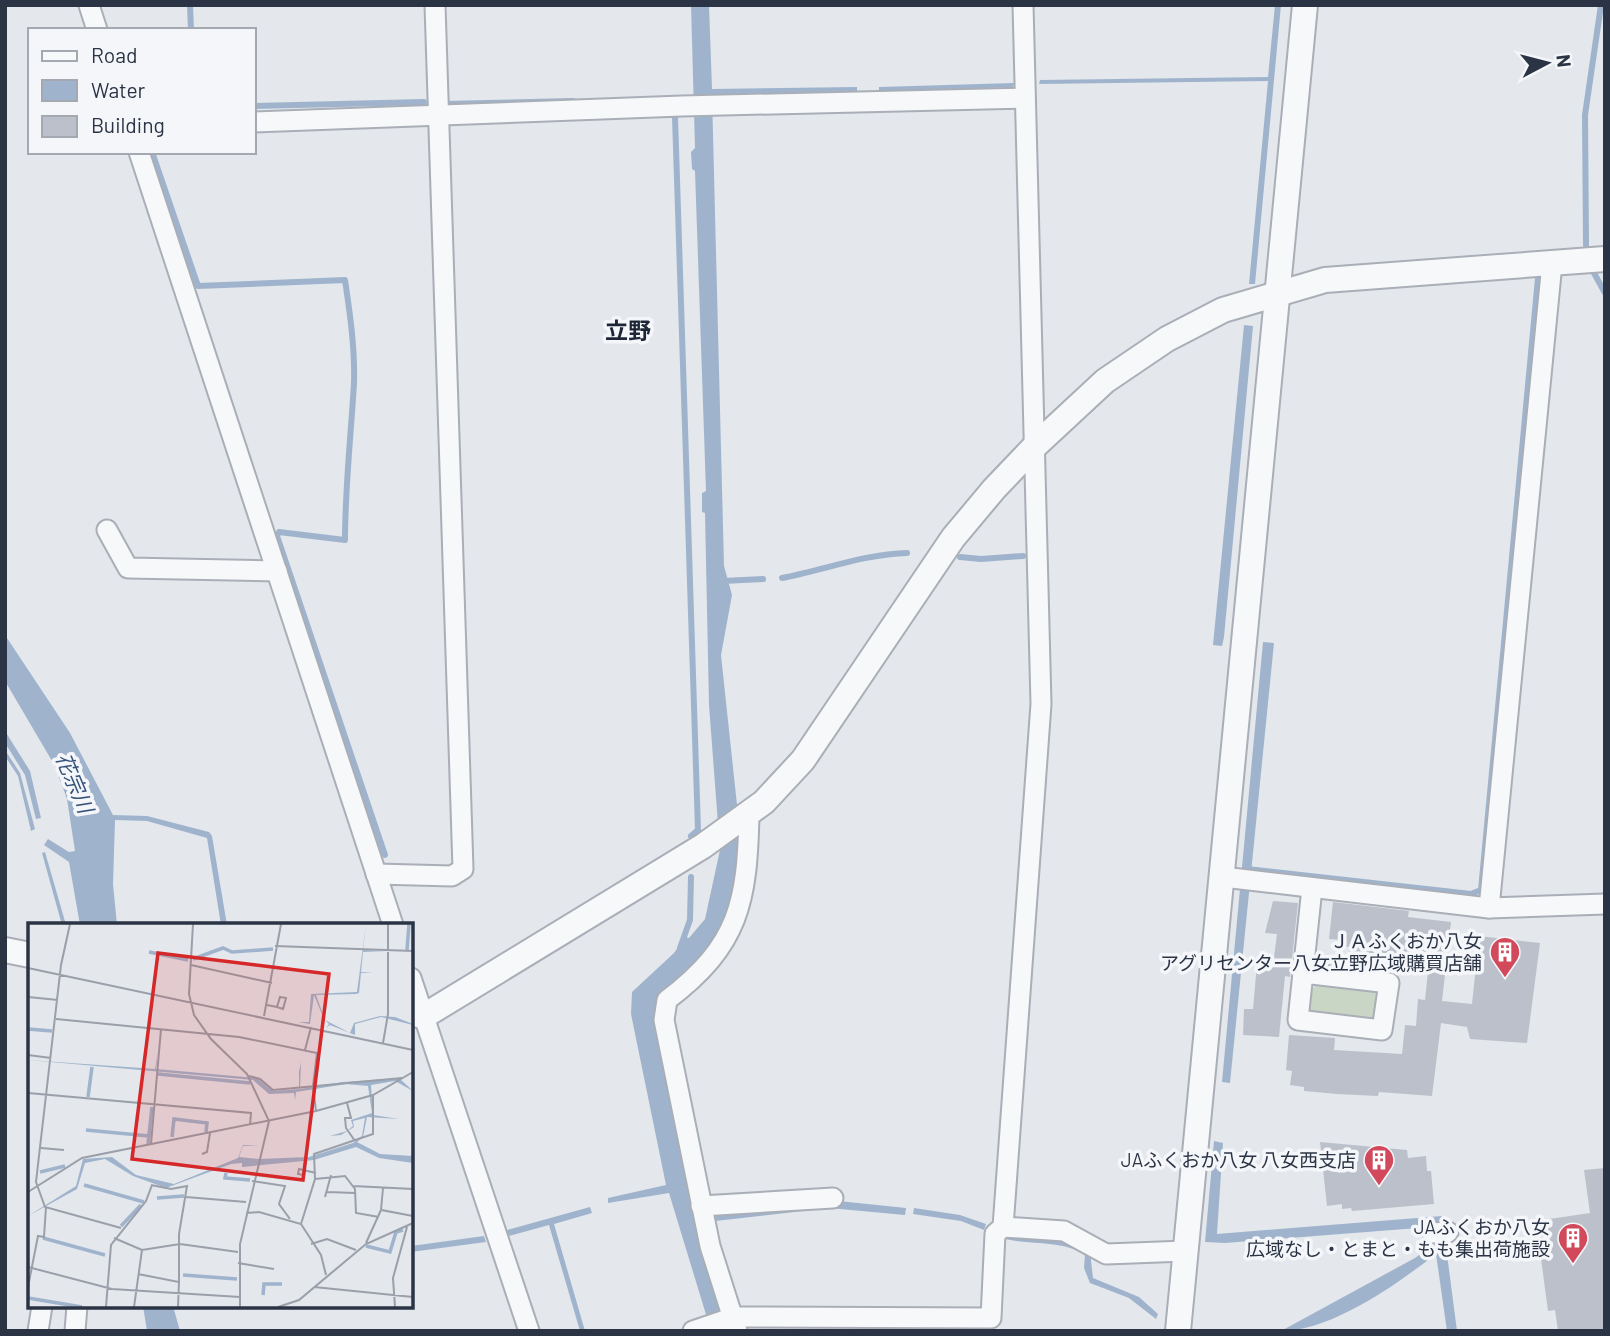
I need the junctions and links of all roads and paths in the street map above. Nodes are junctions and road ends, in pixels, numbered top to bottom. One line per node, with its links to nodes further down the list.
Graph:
1 (89, 5): 5 (street)
2 (435, 5): 7 (street)
3 (1023, 5): 6 (street)
4 (1305, 5): 12 (street)
5 (96, 28)
6 (1025, 98): 7 (street); 13 (street)
7 (438, 115): 8 (street); 17 (street)
8 (256, 122)
9 (140, 154): 15 (street)
10 (1605, 259): 11 (street)
11 (1552, 263): 12 (street); 21 (street)
12 (1279, 292): 13 (street); 18 (street)
13 (1035, 446): 16 (street); 30 (street)
14 (107, 530): 15 (street)
15 (276, 570): 17 (street)
16 (748, 815): 27 (street); 29 (street)
17 (376, 874): 22 (street)
18 (1223, 877): 19 (street); 31 (street)
19 (1312, 888): 21 (street); 25 (street)
20 (1605, 904): 21 (street)
21 (1489, 908)
22 (393, 923)
23 (5, 950): 24 (street)
24 (28, 955)
25 (1303, 973): 25 (street)
26 (413, 989): 27 (street)
27 (418, 1015): 38 (street)
28 (833, 1198): 29 (street)
29 (701, 1206): 34 (street)
30 (1003, 1227): 31 (street); 35 (street)
31 (1186, 1251): 40 (street)
32 (43, 1308): 36 (street)
33 (77, 1308): 37 (street)
34 (735, 1324): 35 (street); 39 (street)
35 (992, 1324)
36 (38, 1331)
37 (75, 1331)
38 (529, 1331)
39 (693, 1331)
40 (1178, 1331)

